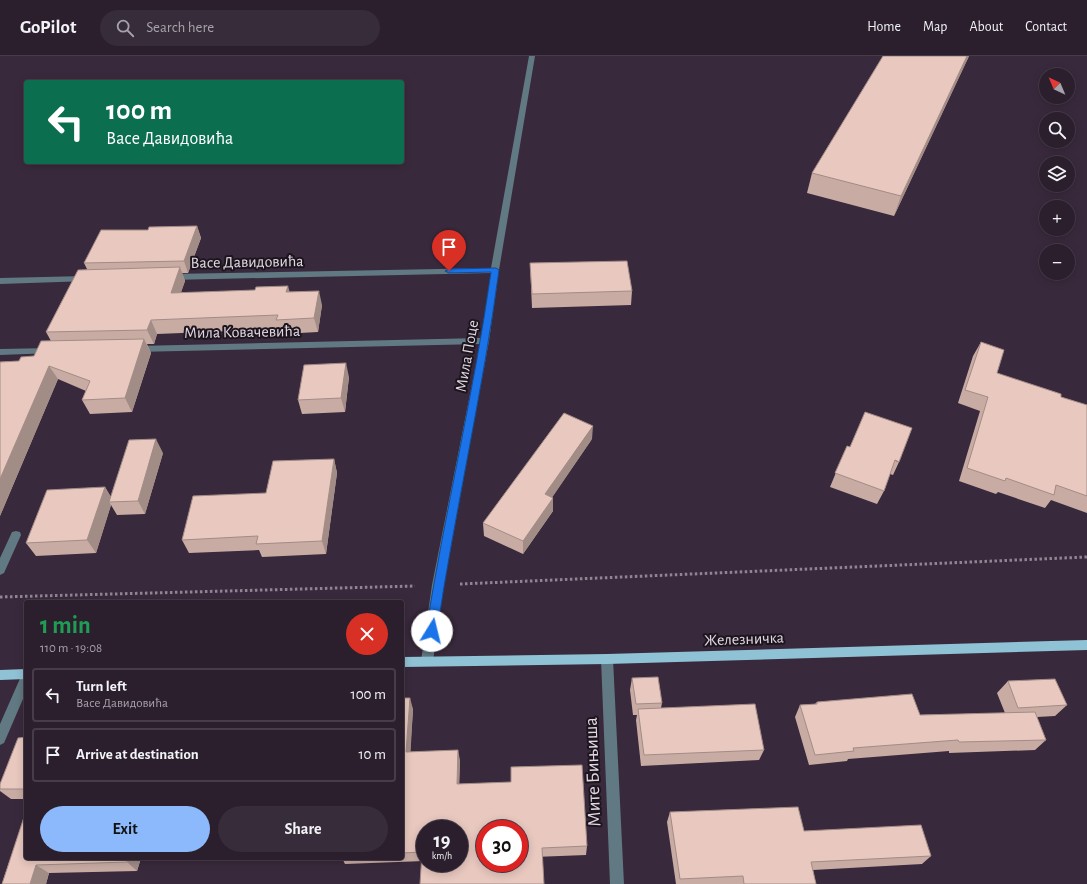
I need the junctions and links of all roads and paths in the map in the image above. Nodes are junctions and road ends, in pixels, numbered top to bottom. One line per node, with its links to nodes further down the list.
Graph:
1 (532, 56): 2 (street, Мила Поце)
2 (496, 270): 3 (street, Васе Давидовића); 6 (street, Мила Поце)
3 (160, 278)
4 (96, 279): 5 (street)
5 (0, 281)
6 (486, 341): 7 (street, Мила Ковачевића); 13 (street, Мила Поце)
7 (126, 350)
8 (55, 351): 9 (street)
9 (0, 352)
10 (16, 535): 12 (street)
11 (1087, 557): 13 (path)
12 (0, 570)
13 (438, 585): 14 (path); 17 (street, Мила Поце)
14 (0, 597)
15 (1087, 645): 16 (main road, Железничка)
16 (607, 659): 17 (main road, Железничка); 23 (street, Мите Бињиша)
17 (427, 661): 18 (main road, Железничка)
18 (404, 662)
19 (24, 674): 20 (main road)
20 (0, 675)
21 (24, 683): 22 (street)
22 (0, 739)
23 (617, 884)

